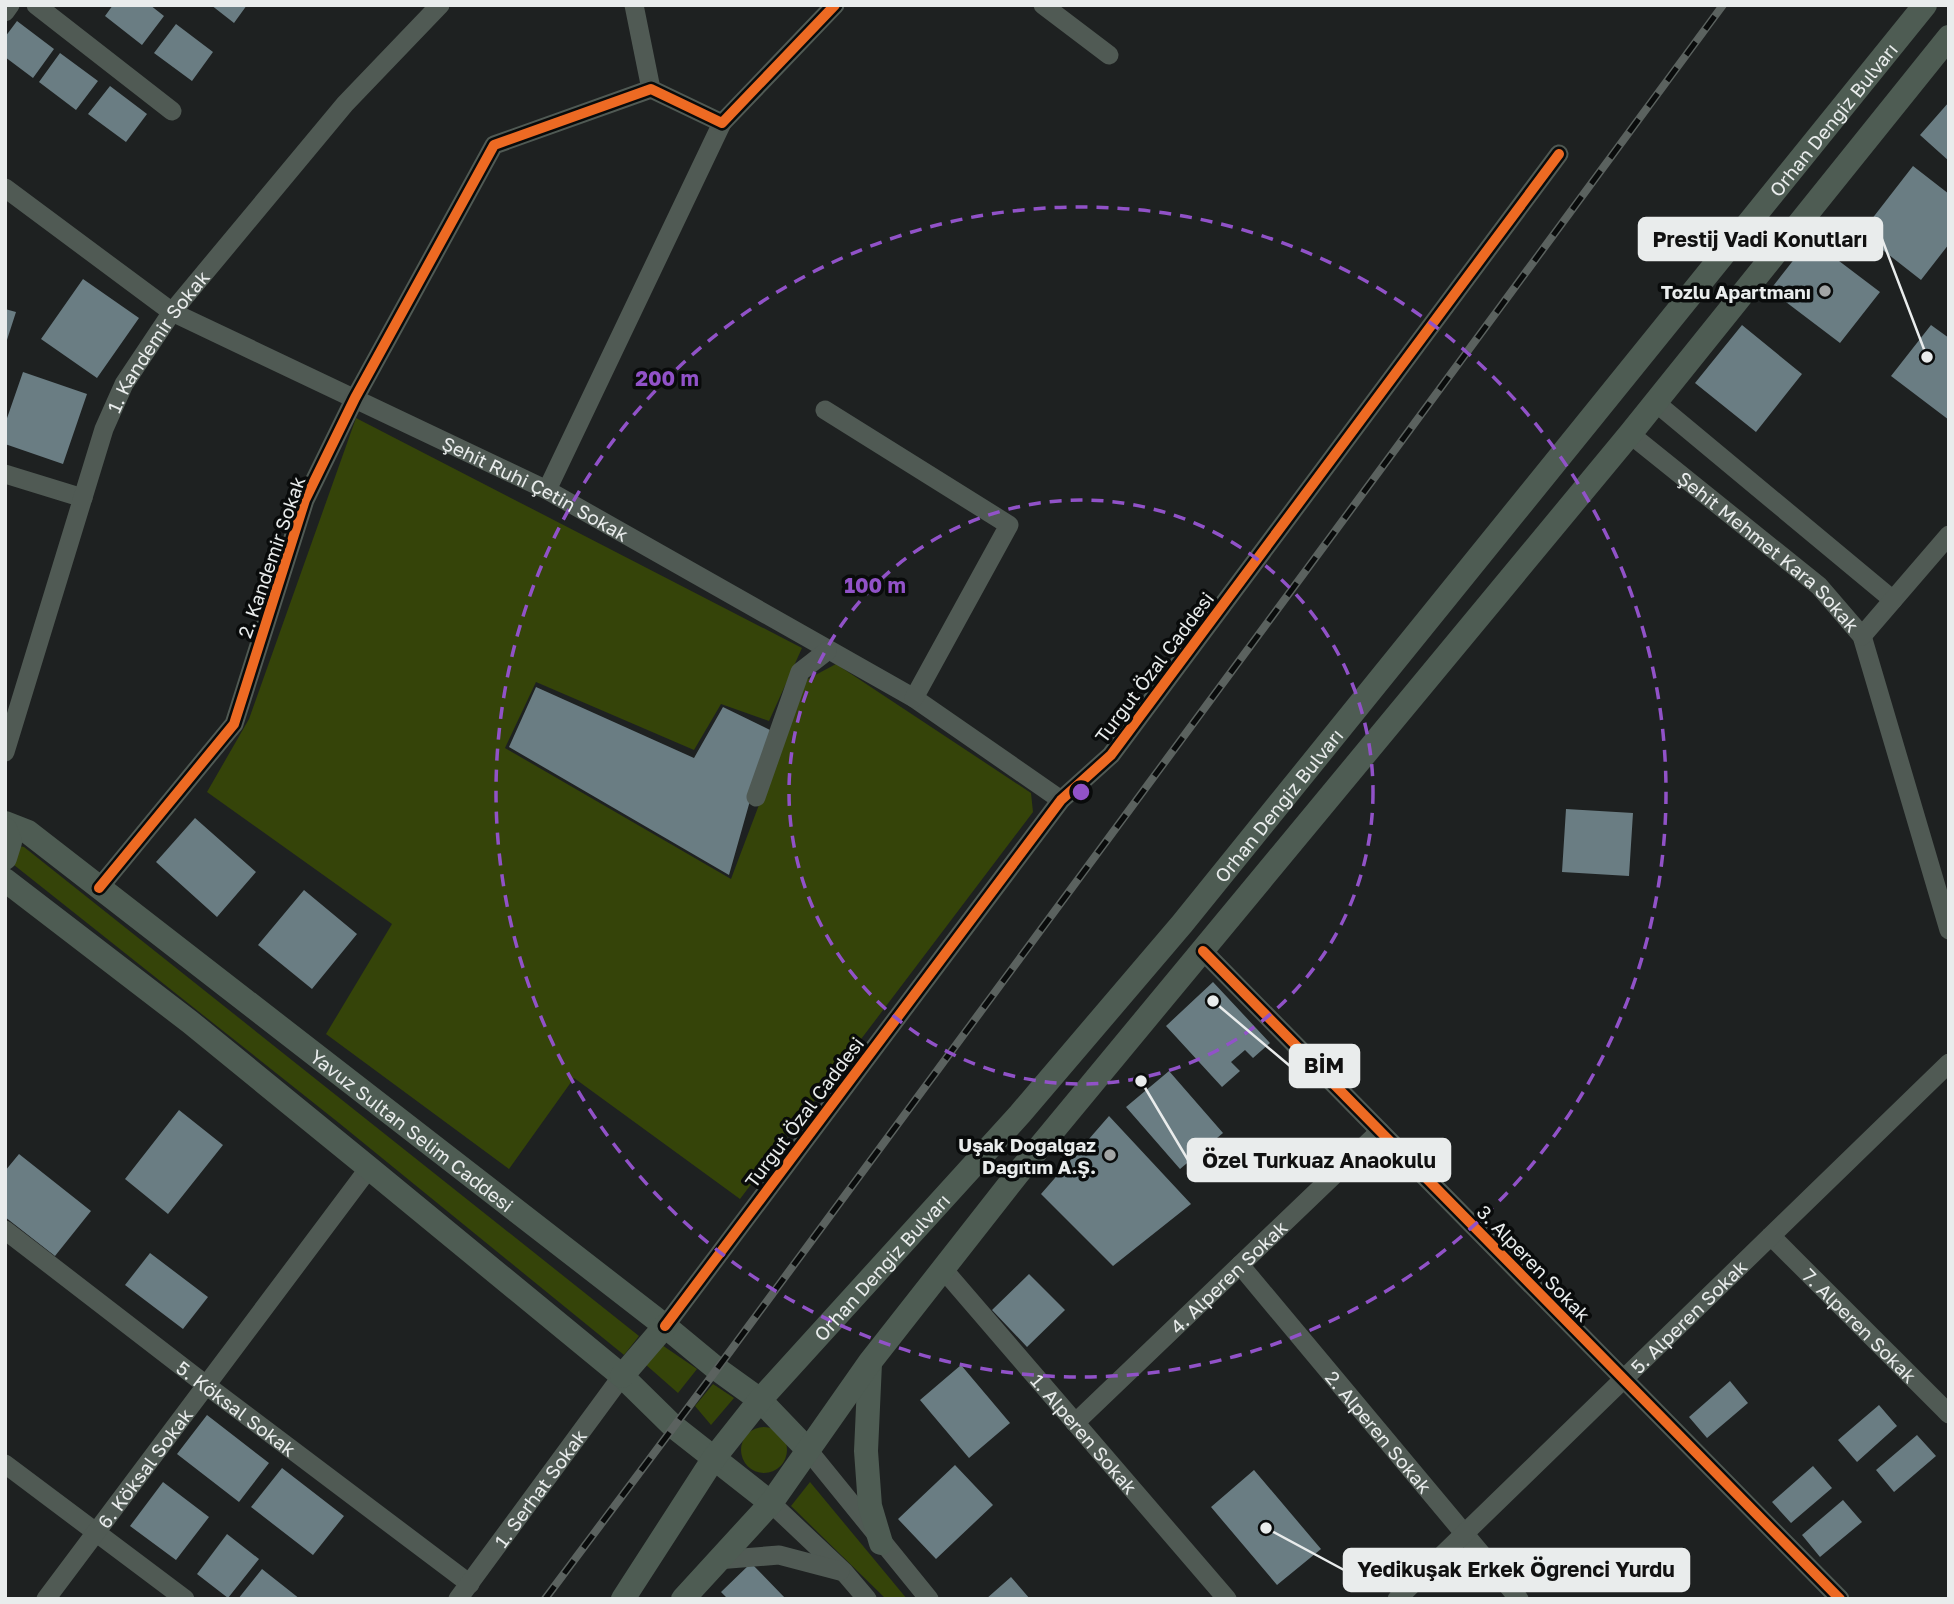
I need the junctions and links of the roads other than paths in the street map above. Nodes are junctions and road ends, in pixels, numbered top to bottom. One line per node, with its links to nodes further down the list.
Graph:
1 (10, 5): 8 (street)
2 (36, 5): 12 (street)
3 (440, 5): 16 (street, 1. Kandemir Sokak)
4 (635, 5): 11 (street)
5 (835, 5): 13 (street)
6 (1042, 5): 10 (street)
7 (1925, 5): 52 (main road, Orhan Dengiz Bulvarı)
8 (5, 12)
9 (1949, 37): 18 (main road, Orhan Dengiz Bulvarı)
10 (1110, 55)
11 (651, 89): 13 (street); 17 (street, 2. Kandemir Sokak)
12 (172, 111)
13 (722, 122): 22 (street)
14 (1559, 154): 32 (street, Turgut Özal Caddesi)
15 (5, 188): 16 (street, Şehit Ruhi Çetin Sokak)
16 (172, 312): 17 (street, Şehit Ruhi Çetin Sokak); 23 (street, 1. Kandemir Sokak)
17 (355, 398): 22 (street, Şehit Ruhi Çetin Sokak); 37 (street, 2. Kandemir Sokak)
18 (1655, 402): 20 (main road, Orhan Dengiz Bulvarı); 25 (street)
19 (825, 410): 28 (street)
20 (1629, 434): 26 (street, Şehit Mehmet Kara Sokak); 39 (main road, Orhan Dengiz Bulvarı)
21 (5, 474): 23 (street)
22 (547, 490): 27 (street, Şehit Ruhi Çetin Sokak)
23 (83, 498): 29 (street, 1. Kandemir Sokak)
24 (1949, 535): 25 (street)
25 (1893, 600): 26 (street)
26 (1861, 636): 38 (street, Şehit Mehmet Kara Sokak)
27 (827, 651): 28 (street, Şehit Ruhi Çetin Sokak); 31 (street)
28 (914, 698): 32 (street, Şehit Ruhi Çetin Sokak)
29 (12, 706): 30 (street, 1. Kandemir Sokak)
30 (5, 752)
31 (756, 797)
32 (1061, 800): 47 (street, Turgut Özal Caddesi)
33 (5, 823): 37 (main road, Yavuz Sultan Selim Caddesi)
34 (5, 829): 35 (main road)
35 (5, 858)
36 (5, 880): 42 (main road)
37 (99, 888): 47 (main road, Yavuz Sultan Selim Caddesi)
38 (1949, 930)
39 (1203, 951): 41 (street, 3. Alperen Sokak); 46 (main road, Orhan Dengiz Bulvarı)
40 (1949, 1063): 44 (street, 5. Alperen Sokak)
41 (1380, 1131): 45 (street, 4. Alperen Sokak); 50 (street, 3. Alperen Sokak)
42 (369, 1167): 49 (main road); 51 (street, 6. Köksal Sokak)
43 (5, 1230): 51 (street, 5. Köksal Sokak)
44 (1771, 1236): 50 (street, 5. Alperen Sokak); 53 (street, 7. Alperen Sokak)
45 (1240, 1265): 54 (street, 4. Alperen Sokak); 60 (street, 2. Alperen Sokak)
46 (943, 1269): 48 (main road, Orhan Dengiz Bulvarı); 54 (street, 1. Alperen Sokak)
47 (665, 1326): 49 (main road); 52 (main road, Yavuz Sultan Selim Caddesi)
48 (870, 1362): 55 (main road, Orhan Dengiz Bulvarı); 61 (main road)
49 (622, 1376): 56 (main road); 64 (street, 1. Serhat Sokak)
50 (1624, 1379): 60 (street, 5. Alperen Sokak); 74 (street, 3. Alperen Sokak)
51 (206, 1385): 59 (street, 6. Köksal Sokak); 64 (street, 5. Köksal Sokak)
52 (760, 1399): 55 (main road, Yavuz Sultan Selim Caddesi); 56 (main road, Orhan Dengiz Bulvarı)
53 (1949, 1414)
54 (1075, 1423): 71 (street, 1. Alperen Sokak)
55 (808, 1450): 58 (main road, Orhan Dengiz Bulvarı); 61 (street)
56 (714, 1458): 58 (main road); 67 (main road, Orhan Dengiz Bulvarı)
57 (5, 1464): 59 (street)
58 (771, 1503): 62 (main road, Orhan Dengiz Bulvarı); 63 (street)
59 (96, 1533): 65 (street, 6. Köksal Sokak); 66 (street)
60 (1465, 1533): 72 (street, 5. Alperen Sokak); 73 (street, 2. Alperen Sokak)
61 (881, 1542): 70 (street)
62 (717, 1560): 63 (street); 68 (main road, Orhan Dengiz Bulvarı)
63 (844, 1572): 69 (street)
64 (464, 1591)
65 (46, 1599)
66 (185, 1599)
67 (623, 1599)
68 (683, 1599)
69 (867, 1599)
70 (929, 1599)
71 (1227, 1599)
72 (1397, 1599)
73 (1519, 1599)
74 (1840, 1599)

